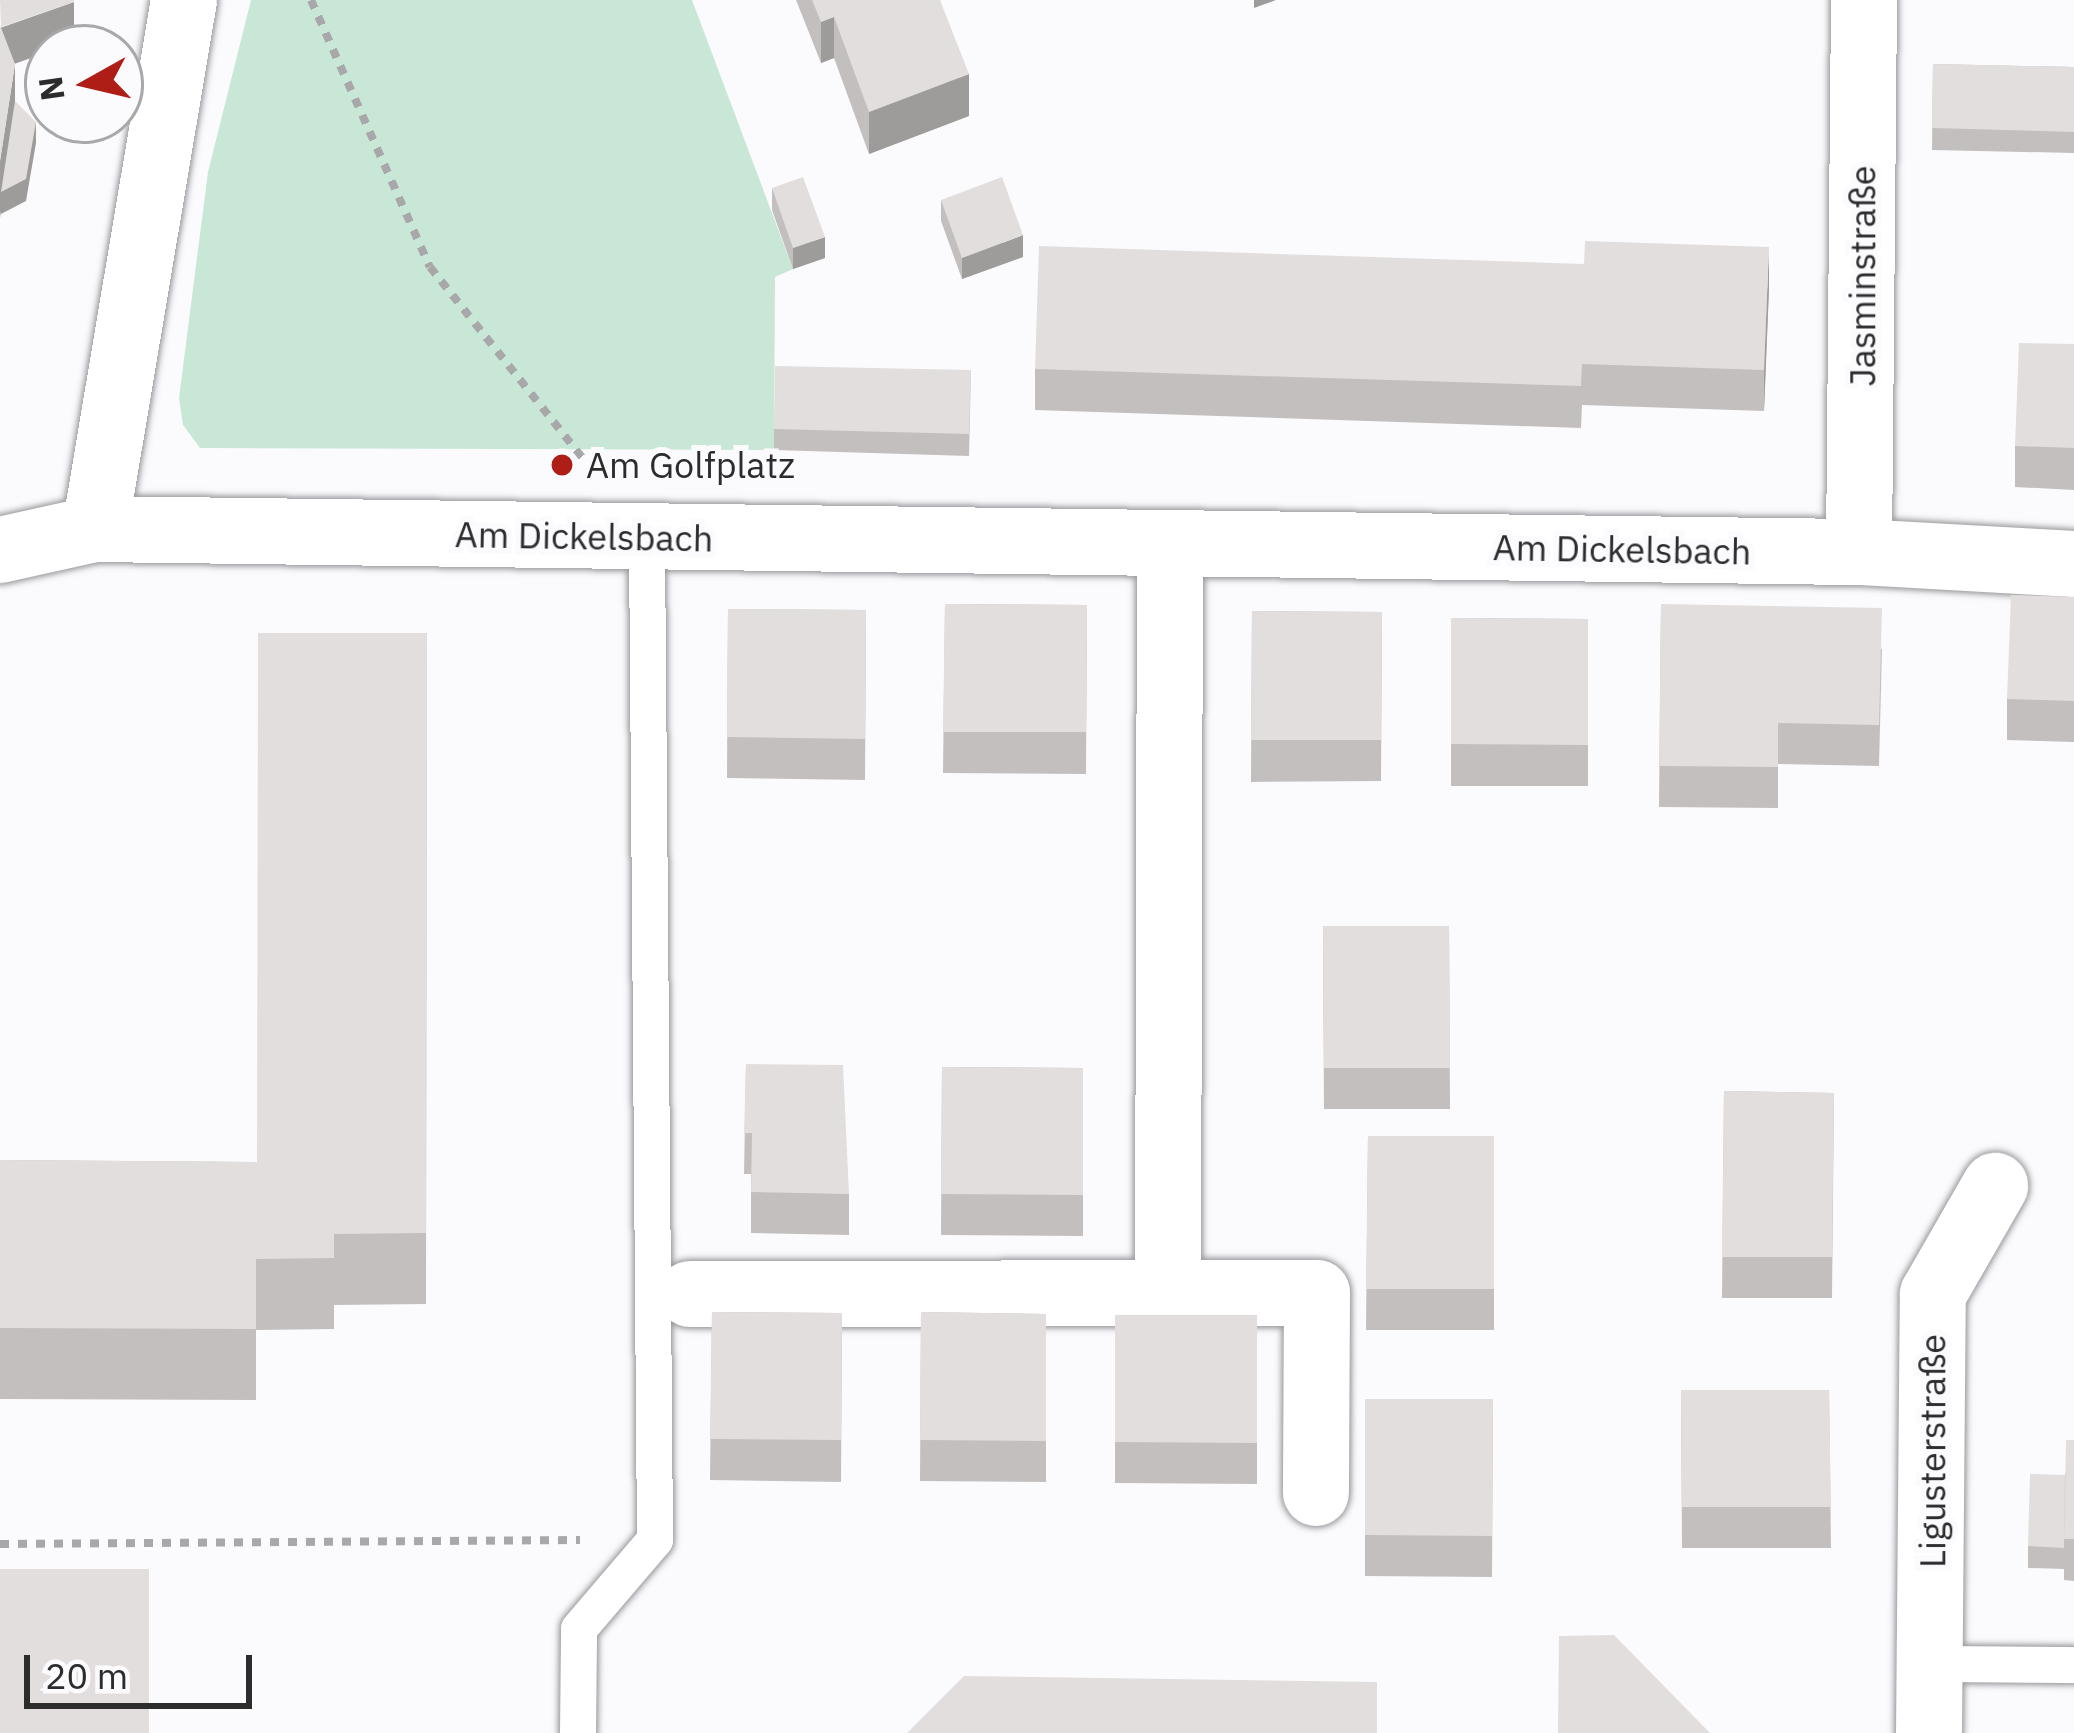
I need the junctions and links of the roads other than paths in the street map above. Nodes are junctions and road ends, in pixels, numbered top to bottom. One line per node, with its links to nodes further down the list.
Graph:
1 (184, 0): 3 (street)
2 (1864, 0): 7 (street, Jasminstraße)
3 (95, 529): 4 (street, Am Dickelsbach); 6 (street, Am Dickelsbach)
4 (647, 536): 5 (street, Am Dickelsbach); 15 (lane)
5 (1170, 543): 7 (street, Am Dickelsbach); 10 (street)
6 (0, 550)
7 (1859, 552): 8 (street, Am Dickelsbach)
8 (2074, 564)
9 (1995, 1186): 13 (street, Ligusterstraße)
10 (1168, 1293): 11 (street); 12 (street)
11 (691, 1294)
12 (1316, 1493)
13 (1930, 1664): 14 (lane); 16 (street, Ligusterstraße)
14 (2074, 1664)
15 (578, 1733)
16 (1930, 1733)

